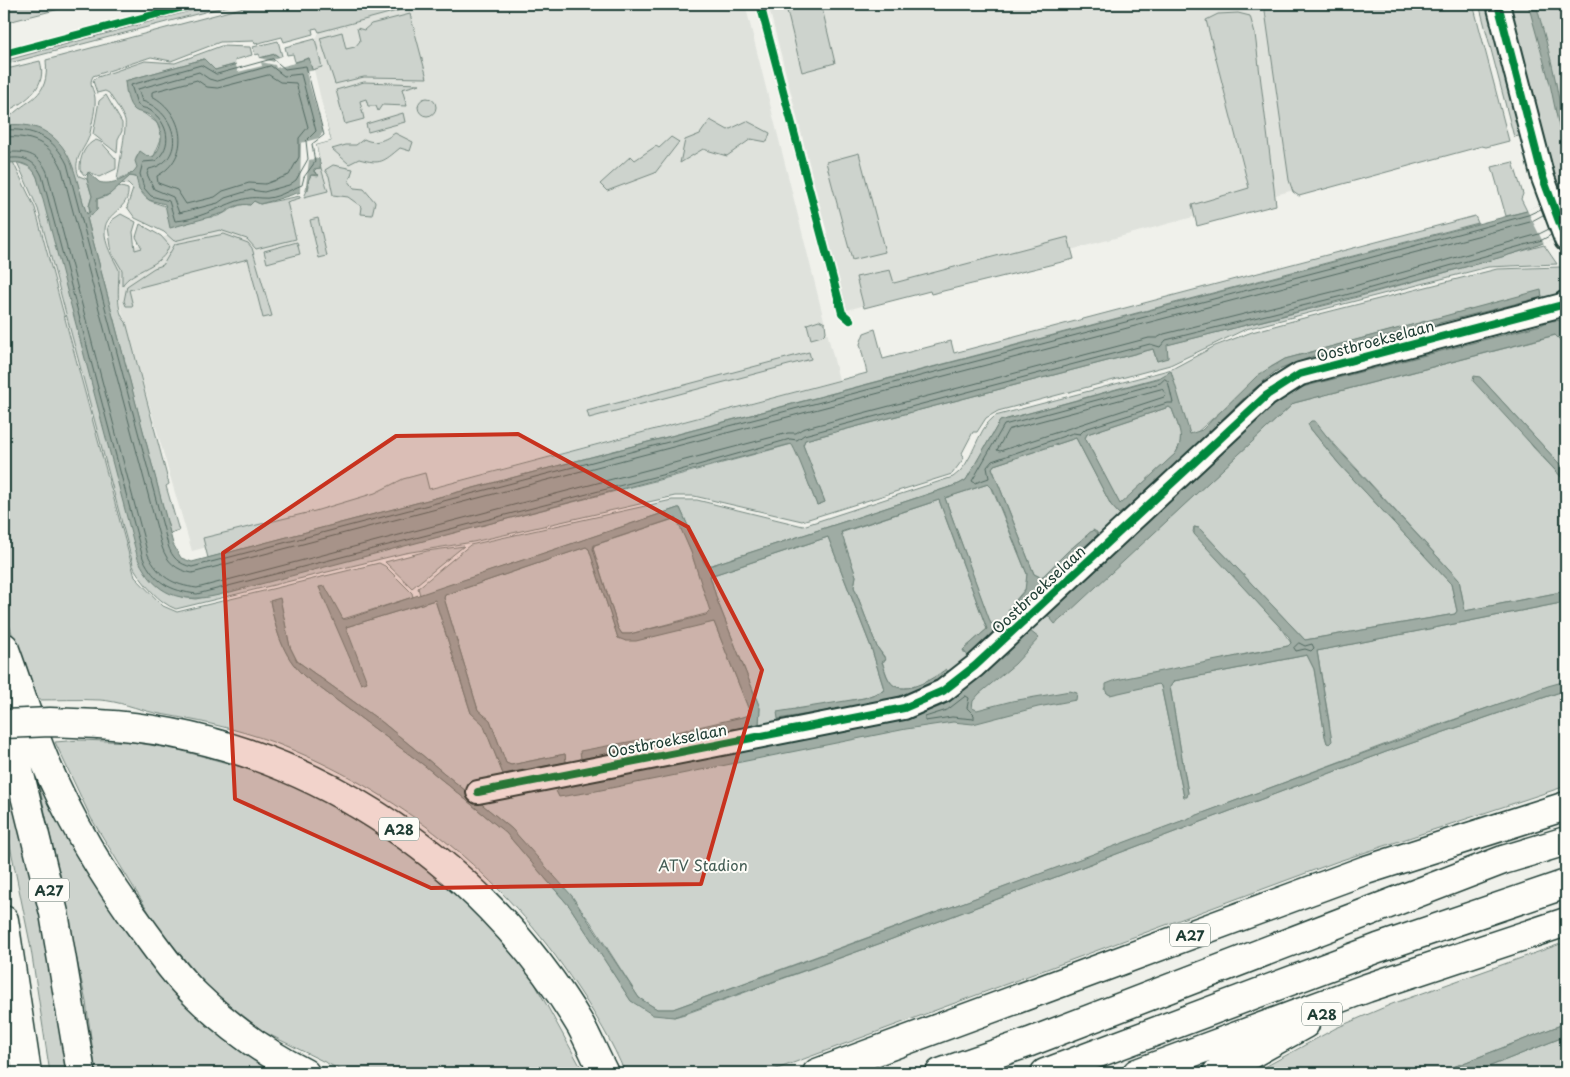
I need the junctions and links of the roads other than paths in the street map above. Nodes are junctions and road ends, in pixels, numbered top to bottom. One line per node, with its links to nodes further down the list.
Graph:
1 (1498, 4): 2 (street)
2 (1565, 237)
3 (1566, 302): 7 (street, Oostbroekselaan)
4 (4, 647): 16 (highway)
5 (4, 710): 15 (highway, A27)
6 (4, 724): 17 (highway, A28, bridge)
7 (478, 792)
8 (1566, 806): 18 (highway, A27)
9 (1566, 842): 19 (highway)
10 (1566, 884): 20 (highway)
11 (4, 920): 14 (highway)
12 (1566, 922): 13 (highway)
13 (1367, 988): 21 (highway); 22 (highway, A28)
14 (27, 1073)
15 (81, 1073)
16 (305, 1073)
17 (604, 1073)
18 (817, 1073)
19 (940, 1073)
20 (1045, 1073)
21 (1137, 1073)
22 (1217, 1073)

